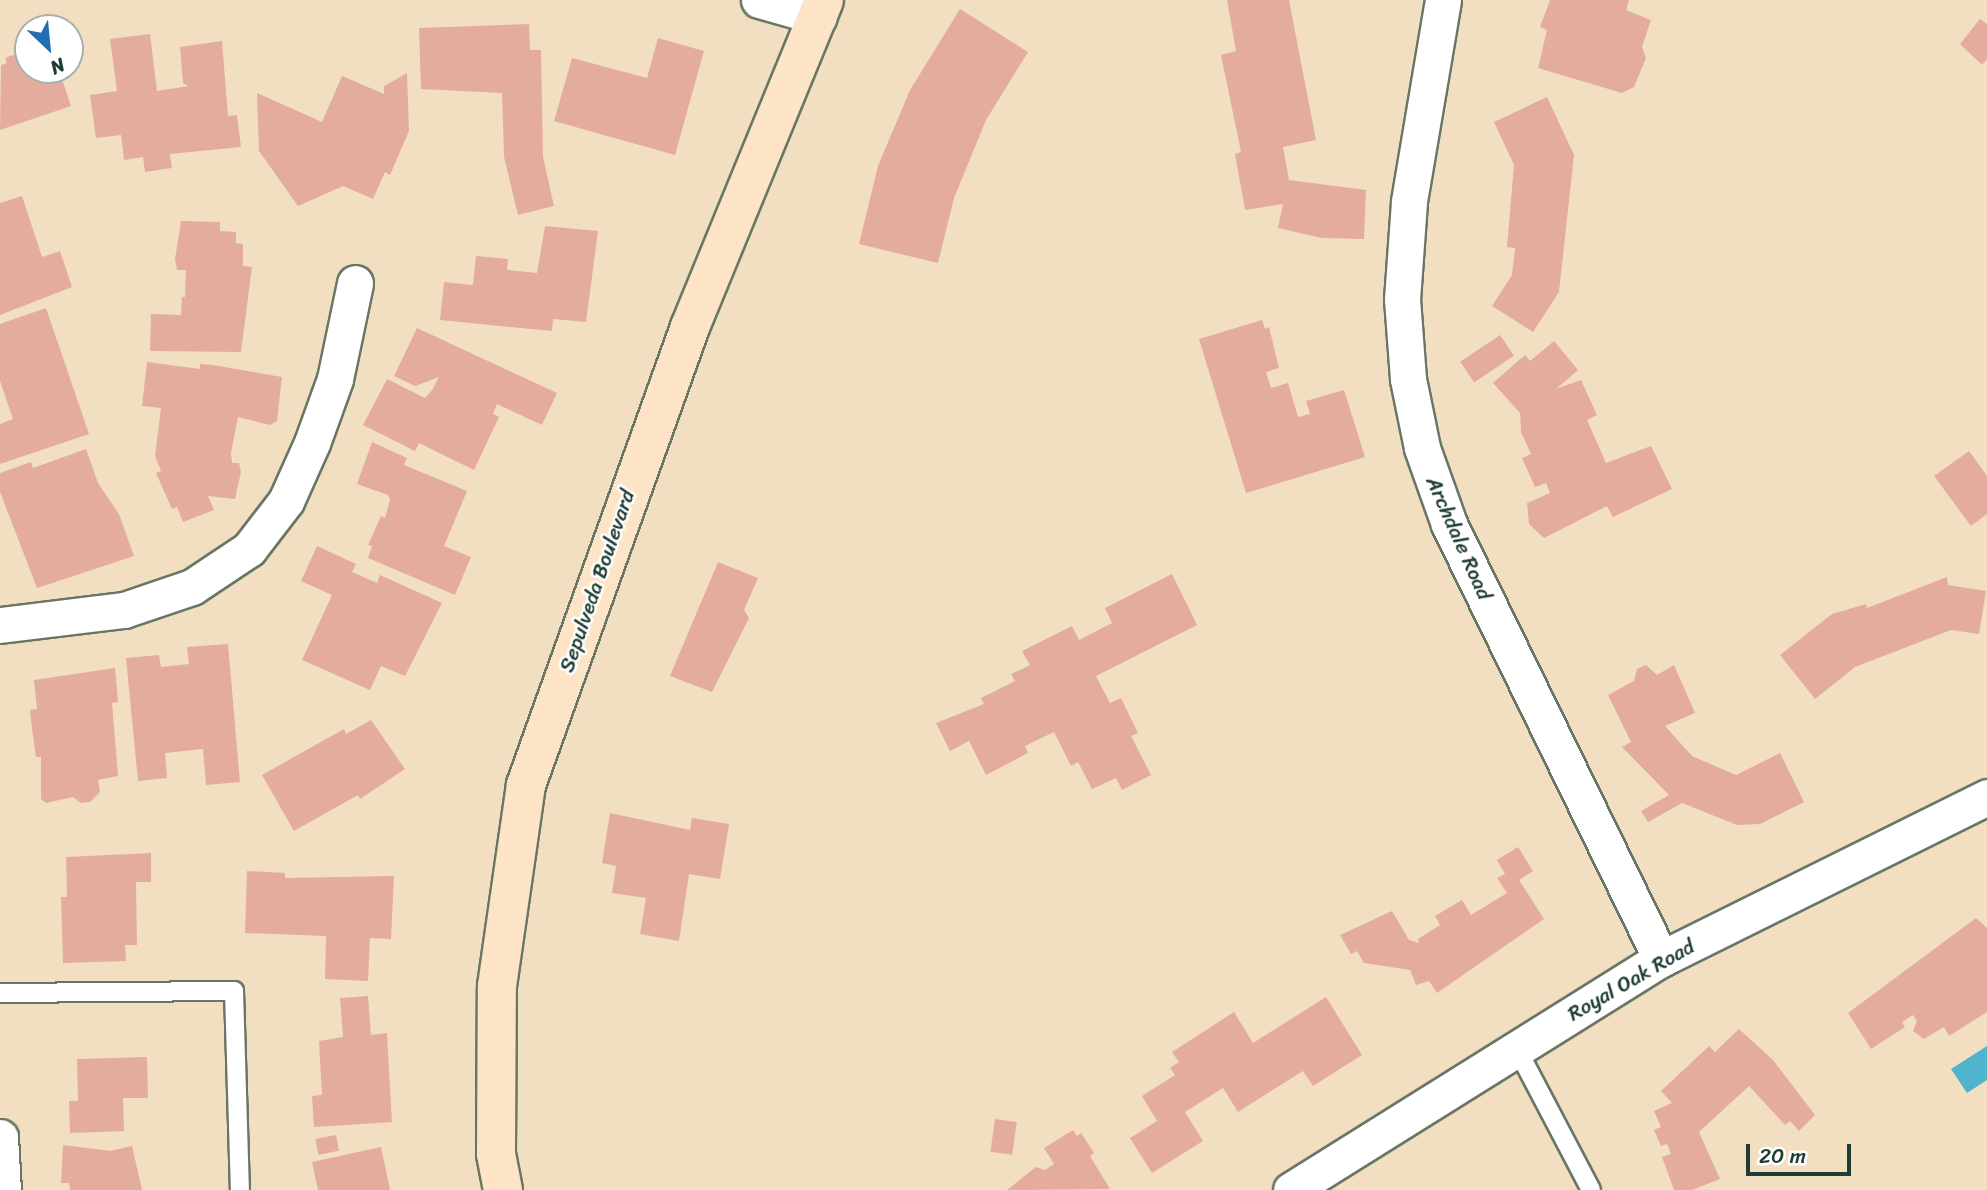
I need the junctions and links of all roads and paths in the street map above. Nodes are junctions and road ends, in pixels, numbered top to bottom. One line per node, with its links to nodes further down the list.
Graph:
1 (759, 0): 3 (street)
2 (1443, 0): 7 (street, Archdale Road)
3 (822, 8): 13 (main road, Sepulveda Boulevard)
4 (355, 283): 5 (street)
5 (0, 625)
6 (1987, 797): 7 (street, Royal Oak Road)
7 (1661, 958): 9 (street, Royal Oak Road)
8 (0, 993): 12 (lane)
9 (1517, 1049): 14 (street, Royal Oak Road); 15 (lane)
10 (0, 1137): 11 (street)
11 (3, 1190)
12 (240, 1190)
13 (503, 1190)
14 (1291, 1190)
15 (1591, 1190)

